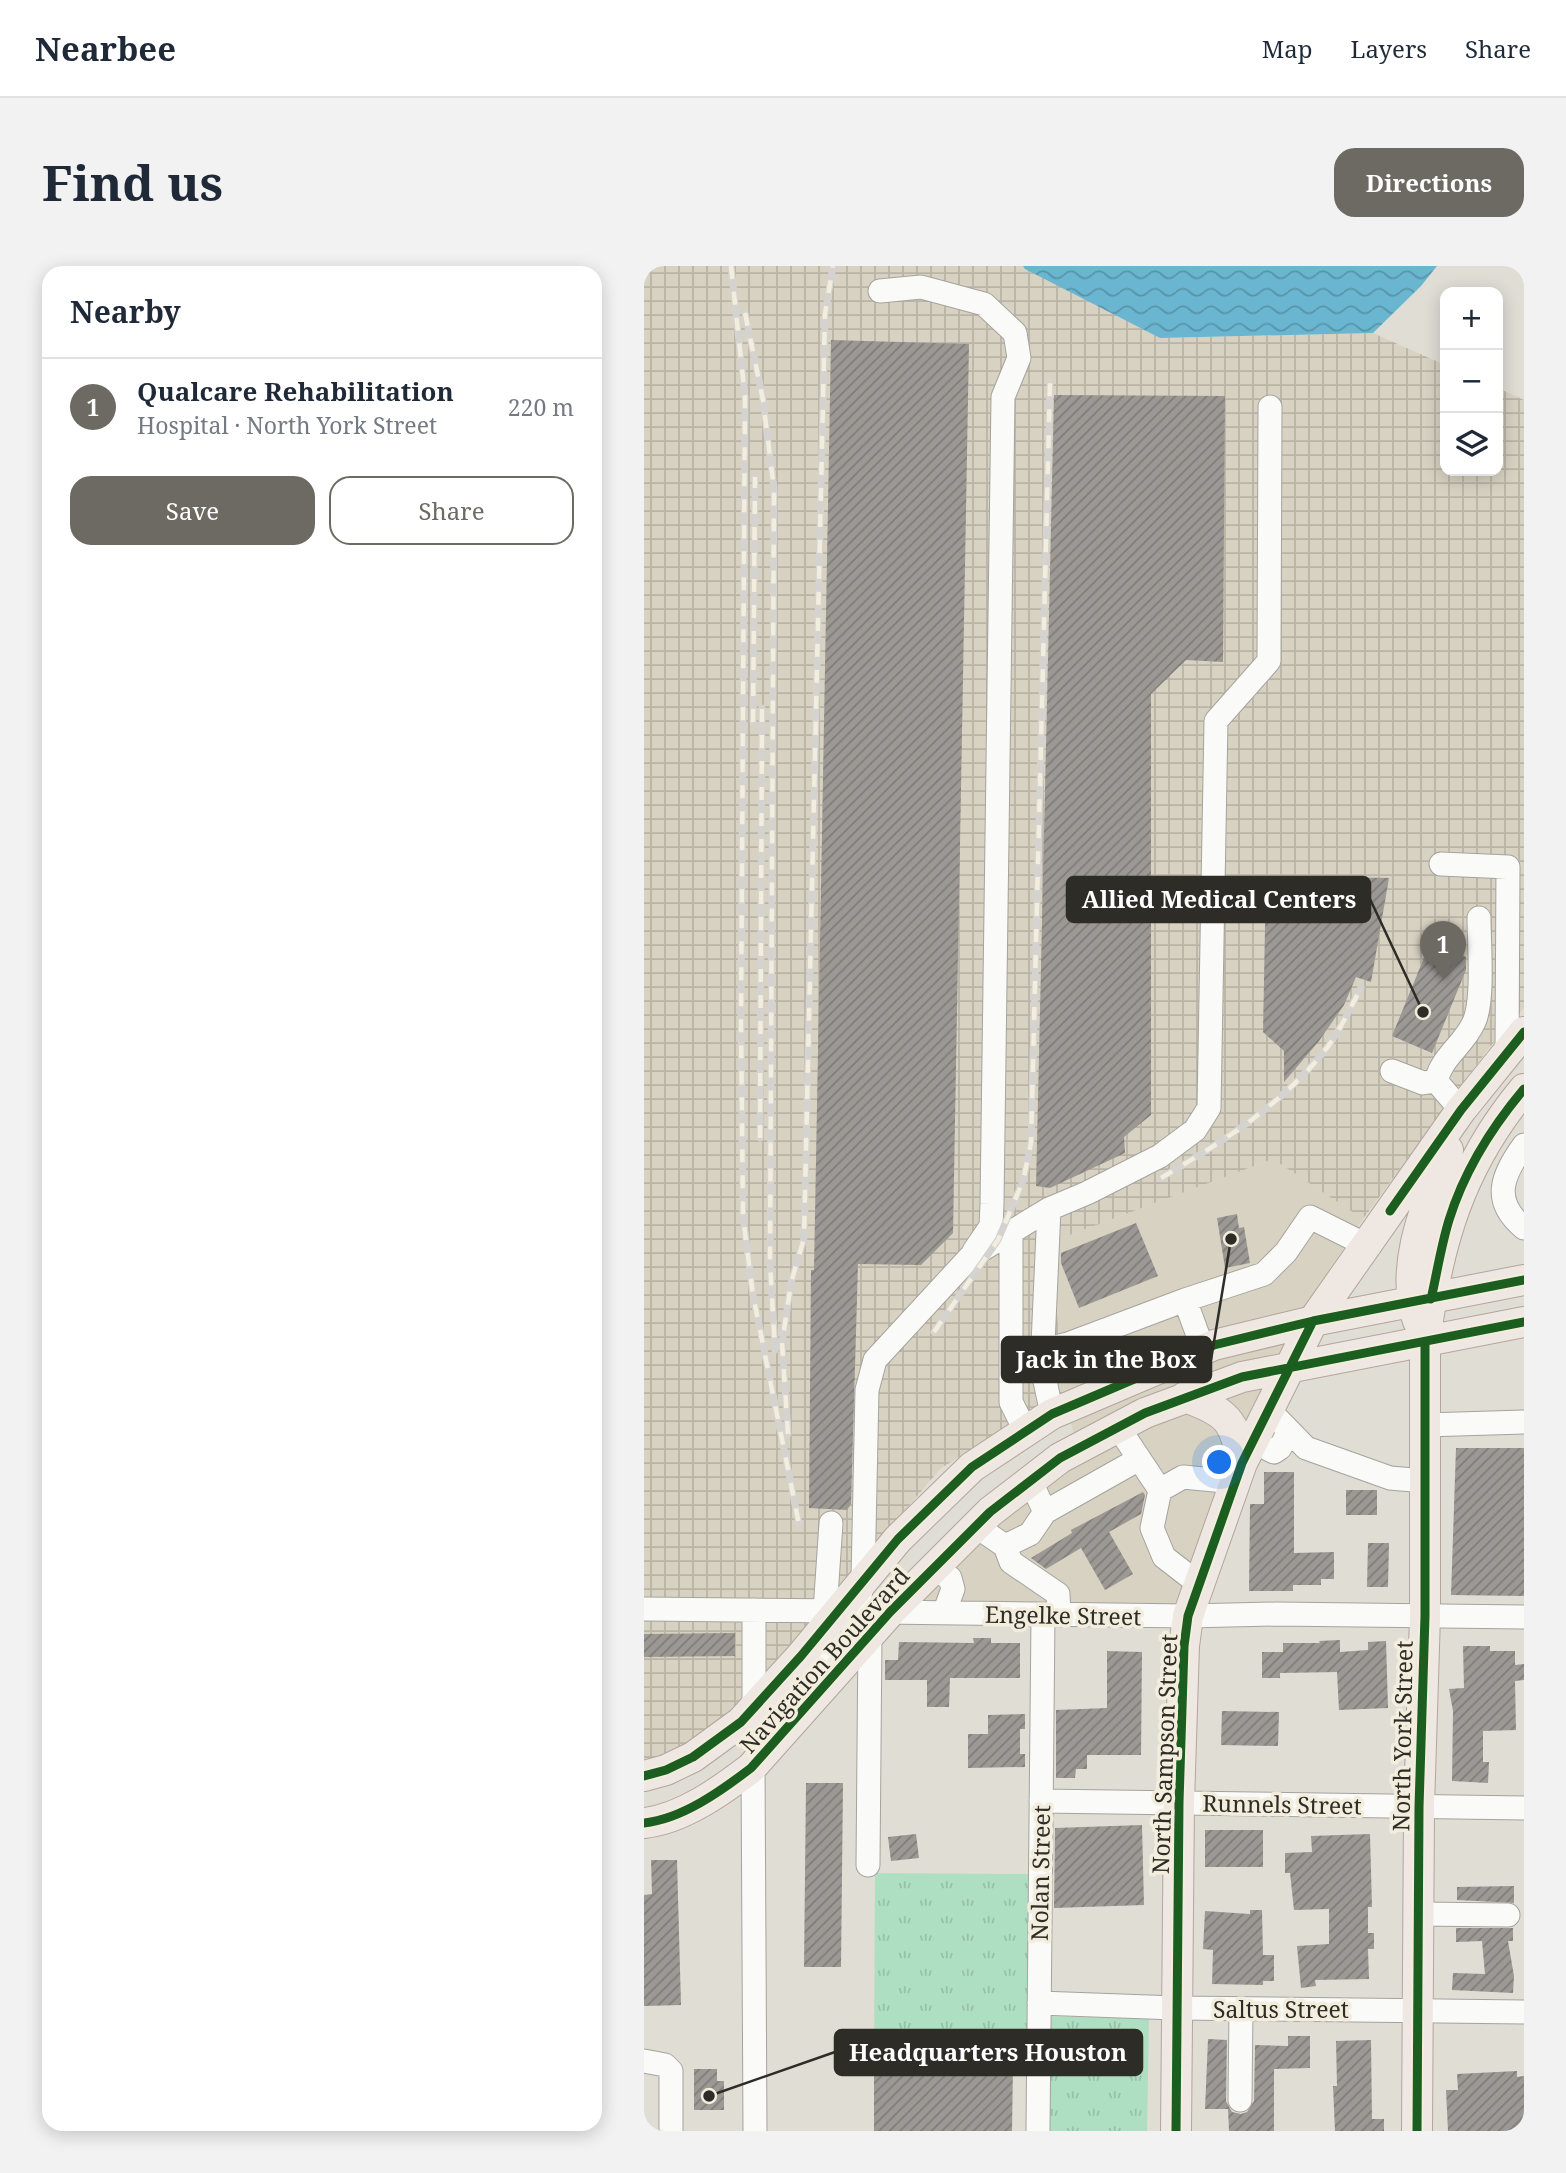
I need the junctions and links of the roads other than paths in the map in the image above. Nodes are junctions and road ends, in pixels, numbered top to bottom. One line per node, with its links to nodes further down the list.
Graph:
1 (880, 291): 16 (street)
2 (1270, 407): 12 (street)
3 (1441, 864): 5 (street)
4 (1479, 918): 7 (street)
5 (1516, 1042): 9 (main road); 11 (main road)
6 (1392, 1071): 7 (street)
7 (1436, 1081): 9 (street)
8 (1524, 1089): 11 (main road, North York Street)
9 (1461, 1110): 15 (main road); 19 (main road)
10 (1524, 1145): 13 (street)
11 (1465, 1183): 19 (main road, North York Street)
12 (1049, 1209): 14 (street); 24 (street)
13 (1524, 1228)
14 (1011, 1232): 16 (street); 33 (street)
15 (1366, 1245): 18 (street); 20 (main road)
16 (970, 1257): 45 (street)
17 (1524, 1280): 19 (main road, Navigation Boulevard)
18 (1185, 1300): 23 (street); 24 (street)
19 (1421, 1301): 20 (main road, Navigation Boulevard); 22 (main road, North York Street)
20 (1313, 1321): 23 (main road, Navigation Boulevard); 25 (main road, North Sampson Street)
21 (1524, 1322): 22 (main road, Navigation Boulevard)
22 (1426, 1342): 25 (main road, Navigation Boulevard); 30 (main road, North York Street)
23 (1203, 1349): 28 (main road, Navigation Boulevard)
24 (1043, 1350): 28 (street)
25 (1291, 1368): 26 (main road, Navigation Boulevard); 27 (main road, North Sampson Street)
26 (1185, 1397): 31 (main road, Navigation Boulevard); 35 (main road)
27 (1268, 1409): 32 (street); 35 (main road, North Sampson Street)
28 (1052, 1414): 33 (main road, Navigation Boulevard); 36 (main road)
29 (1524, 1422): 30 (street)
30 (1438, 1424): 37 (main road, North York Street)
31 (1118, 1427): 34 (street); 36 (main road, Navigation Boulevard)
32 (1289, 1431): 35 (street); 37 (street)
33 (1026, 1432): 36 (main road); 43 (main road, Navigation Boulevard)
34 (1139, 1459): 38 (street); 39 (street)
35 (1243, 1462): 38 (street); 46 (main road, North Sampson Street)
36 (1051, 1465): 39 (street); 41 (main road, Navigation Boulevard)
37 (1425, 1480): 52 (main road, North York Street)
38 (1160, 1490): 46 (street)
39 (1045, 1512): 42 (street)
40 (831, 1523): 54 (street)
41 (976, 1526): 42 (street); 44 (main road, Navigation Boulevard)
42 (1004, 1546): 50 (street)
43 (889, 1550): 44 (main road); 45 (main road, Navigation Boulevard)
44 (924, 1578): 49 (street); 54 (main road, Navigation Boulevard)
45 (863, 1580): 54 (main road, Navigation Boulevard)
46 (1199, 1584): 51 (main road, North Sampson Street)
47 (644, 1609): 48 (street, Engelke Street)
48 (754, 1610): 54 (street, Engelke Street); 56 (street)
49 (944, 1613): 50 (street, Engelke Street); 54 (street, Engelke Street)
50 (1051, 1615): 51 (street, Engelke Street); 61 (street, Nolan Street)
51 (1188, 1616): 52 (street, Engelke Street); 62 (main road, North Sampson Street)
52 (1425, 1616): 53 (street, Engelke Street); 63 (main road, North York Street)
53 (1524, 1617)
54 (851, 1618): 55 (street); 55 (main road, Navigation Boulevard); 56 (main road, Navigation Boulevard); 66 (street)
55 (825, 1686): 58 (main road, Navigation Boulevard)
56 (754, 1708): 57 (main road, Navigation Boulevard); 58 (main road)
57 (729, 1731): 59 (main road); 60 (main road, Navigation Boulevard)
58 (777, 1741): 59 (main road, Navigation Boulevard)
59 (754, 1766): 65 (main road, Navigation Boulevard); 77 (street)
60 (644, 1776)
61 (1041, 1801): 62 (street, Runnels Street); 69 (street, Nolan Street)
62 (1180, 1802): 63 (street, Runnels Street); 70 (main road, North Sampson Street)
63 (1419, 1807): 64 (street, Runnels Street); 67 (main road, North York Street)
64 (1524, 1808)
65 (644, 1823)
66 (868, 1865)
67 (1418, 1914): 68 (street); 72 (main road, North York Street)
68 (1508, 1915)
69 (1039, 2003): 70 (street, Saltus Street); 78 (street, Nolan Street)
70 (1176, 2008): 71 (street, Saltus Street); 79 (main road, North Sampson Street)
71 (1241, 2009): 72 (street, Saltus Street); 75 (street)
72 (1417, 2010): 73 (street, Saltus Street); 80 (main road, North York Street)
73 (1524, 2012)
74 (644, 2062): 76 (street)
75 (1240, 2100)
76 (671, 2131)
77 (755, 2131)
78 (1038, 2131)
79 (1176, 2131)
80 (1417, 2131)

